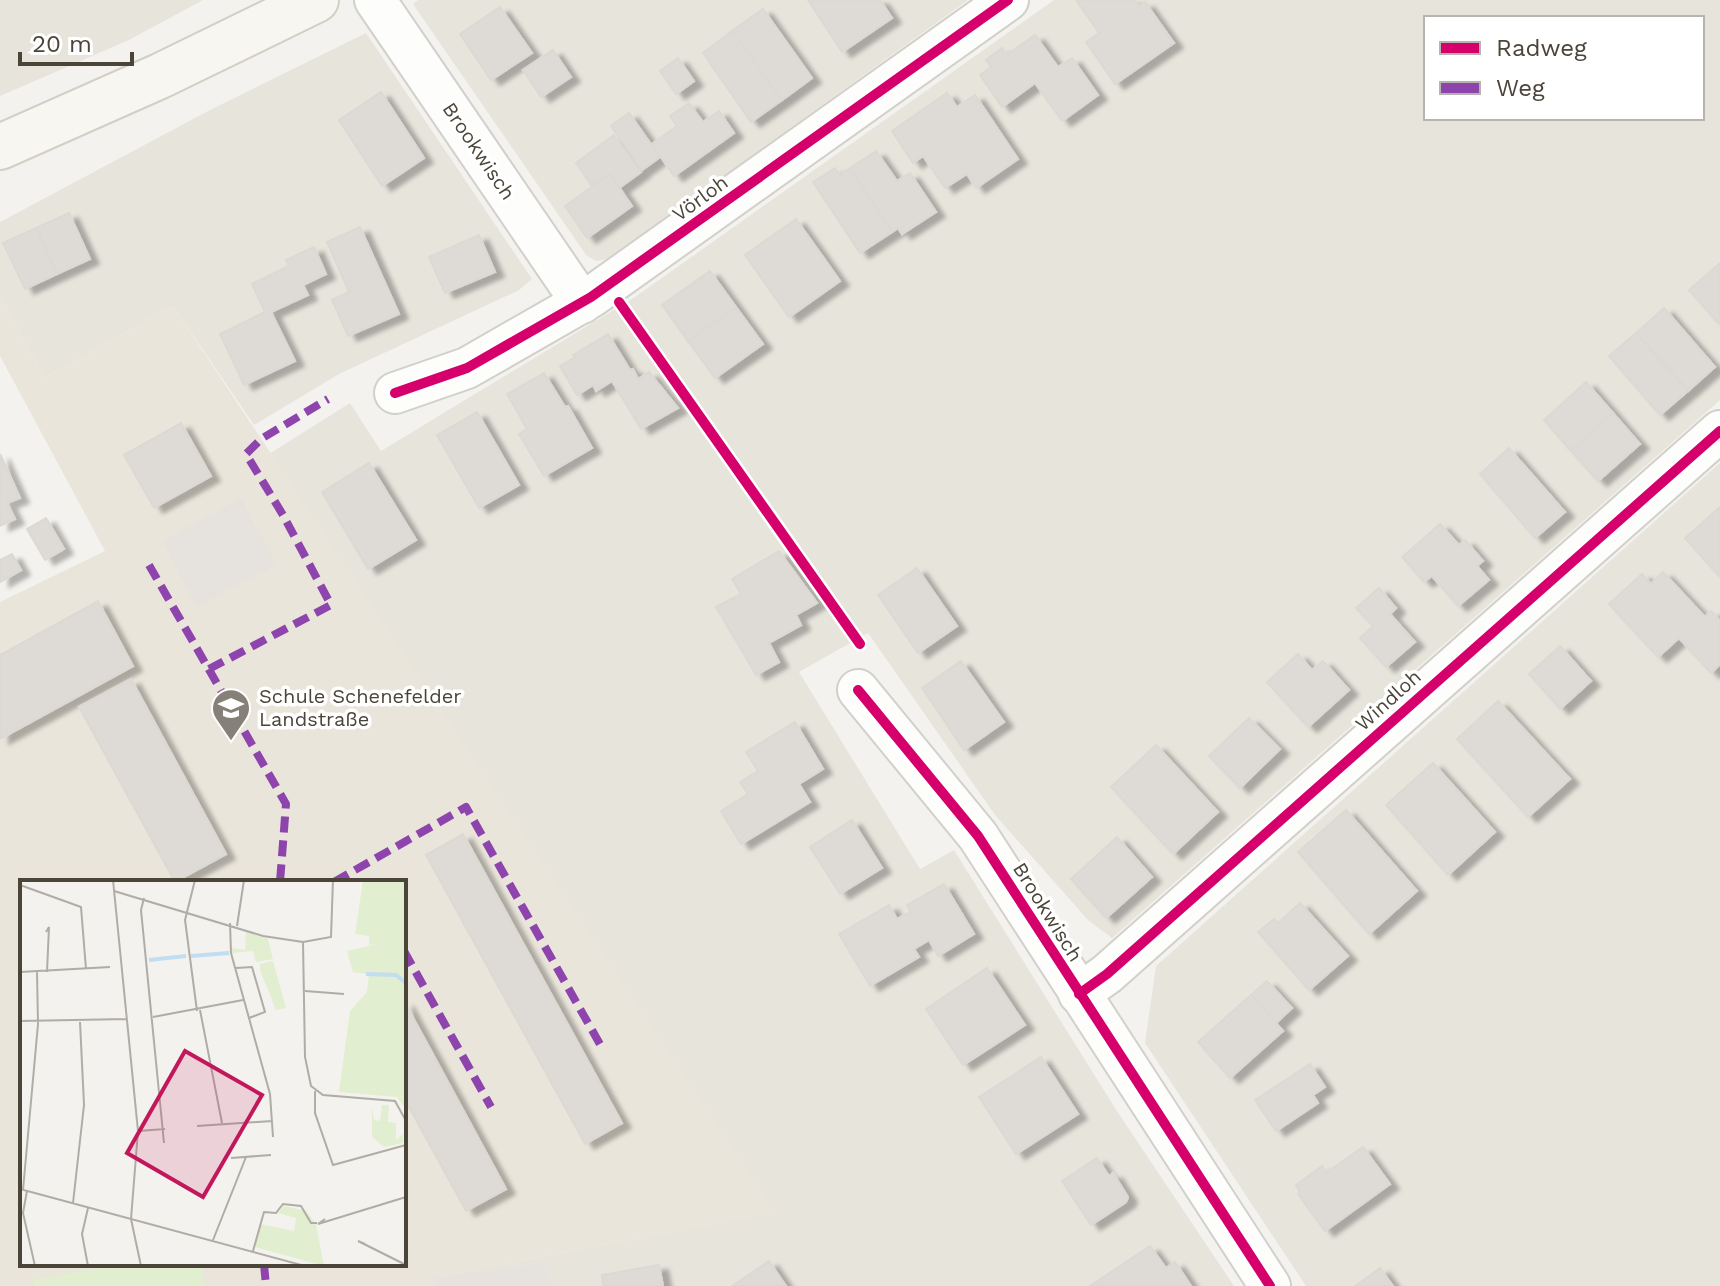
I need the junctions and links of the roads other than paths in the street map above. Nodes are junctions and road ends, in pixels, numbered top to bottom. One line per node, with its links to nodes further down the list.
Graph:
1 (316, 0): 4 (main road)
2 (375, 0): 5 (street, Brookwisch)
3 (1008, 0): 5 (street, Vörloh)
4 (0, 147)
5 (582, 303): 6 (street, Vörloh)
6 (395, 393)
7 (1720, 431): 9 (street, Windloh)
8 (858, 690): 9 (street, Brookwisch)
9 (1079, 994): 10 (street, Brookwisch)
10 (1270, 1286)

